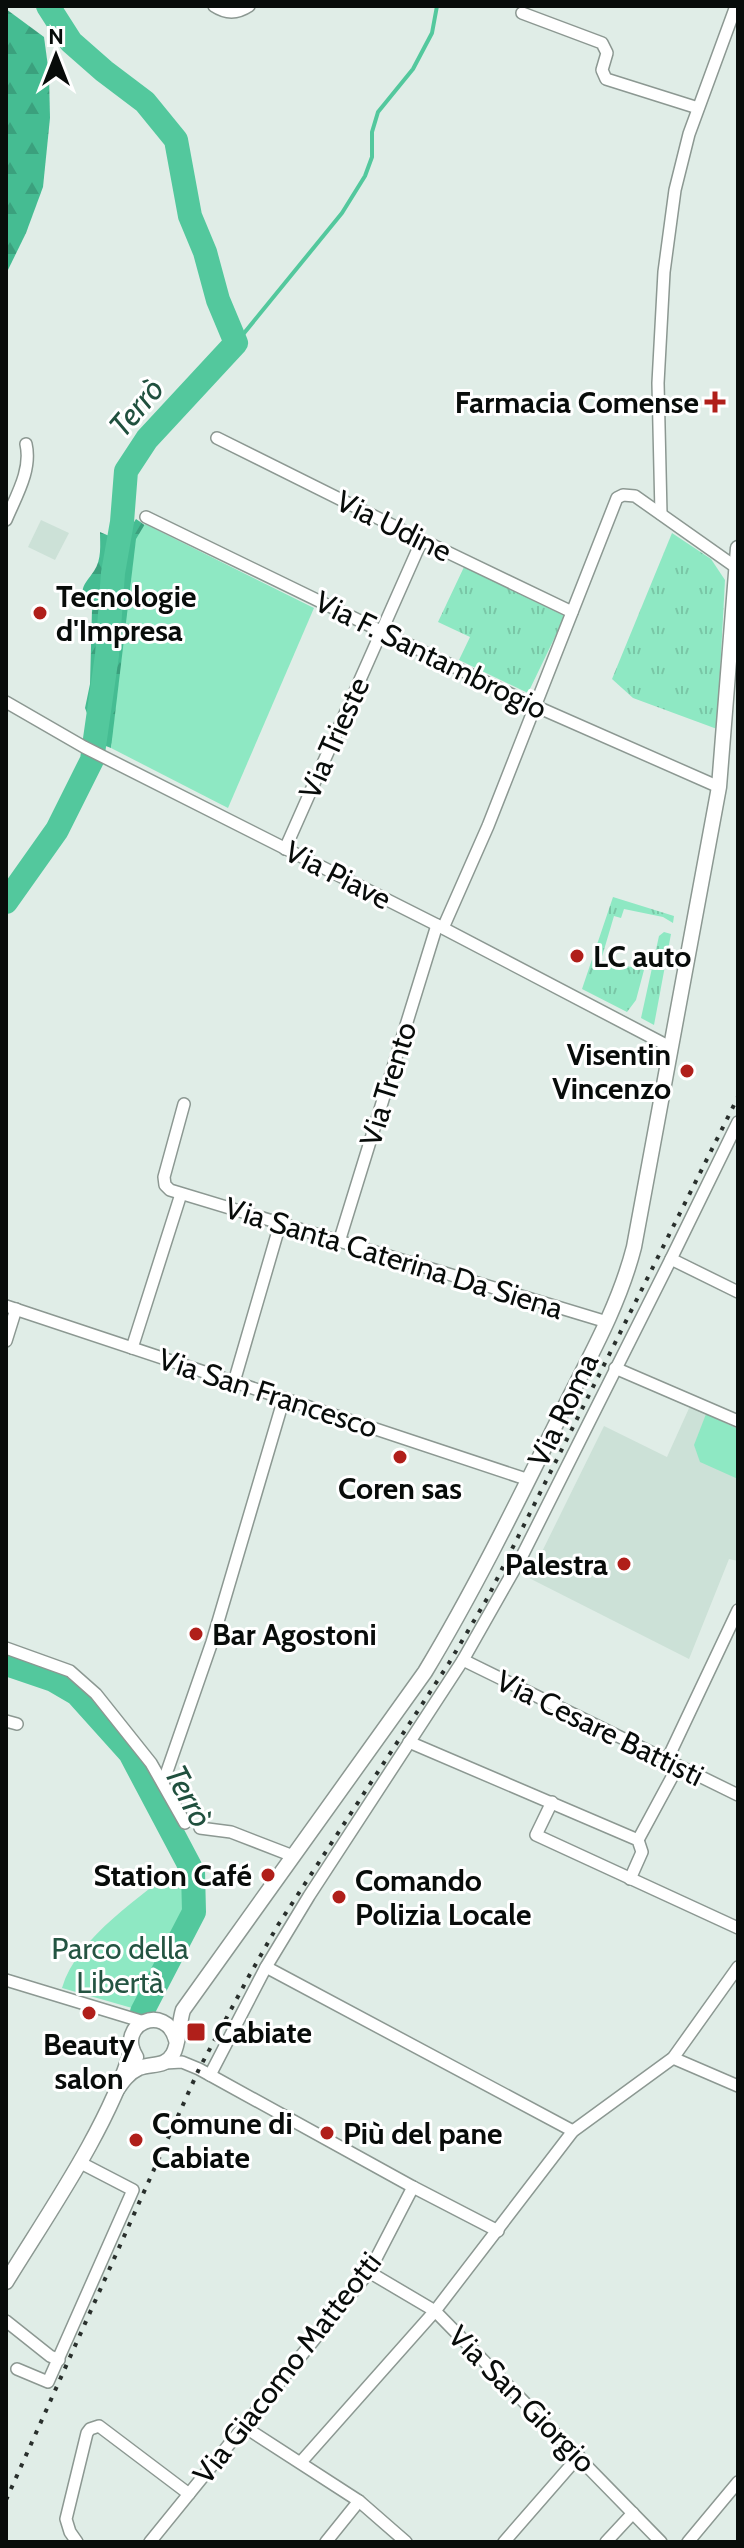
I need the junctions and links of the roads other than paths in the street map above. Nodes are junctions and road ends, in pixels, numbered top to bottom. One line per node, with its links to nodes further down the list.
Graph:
1 (214, 6): 2 (street)
2 (249, 6)
3 (736, 6): 5 (street)
4 (522, 13): 5 (street)
5 (698, 108): 8 (street)
6 (217, 438): 11 (street, Via Udine)
7 (26, 444): 10 (street)
8 (661, 514): 13 (street); 14 (street, Via Trento)
9 (146, 517): 15 (street, Via F. Santambrogio)
10 (6, 520)
11 (422, 540): 14 (street, Via Udine); 15 (street, Via Trieste)
12 (738, 548): 13 (street, Via Roma)
13 (737, 568): 18 (street, Via Roma)
14 (572, 612): 17 (street, Via Trento)
15 (381, 630): 17 (street, Via F. Santambrogio); 19 (street, Via Trieste)
16 (6, 702): 19 (street, Via Piave)
17 (535, 706): 18 (street, Via F. Santambrogio); 20 (street, Via Trento)
18 (719, 787): 21 (street, Via Roma)
19 (285, 849): 20 (street, Via Piave)
20 (440, 927): 21 (street, Via Piave); 26 (street, Via Trento)
21 (670, 1047): 30 (street, Via Roma)
22 (184, 1104): 24 (street)
23 (738, 1122): 27 (street)
24 (181, 1194): 25 (street, Via Santa Caterina Da Siena); 32 (street)
25 (280, 1224): 26 (street, Via Santa Caterina Da Siena); 34 (street)
26 (339, 1242): 30 (street, Via Santa Caterina Da Siena)
27 (671, 1259): 28 (street); 33 (street)
28 (738, 1292)
29 (11, 1308): 31 (street); 32 (street, Via San Francesco)
30 (607, 1322): 37 (street, Via Roma)
31 (6, 1341)
32 (132, 1348): 34 (street, Via San Francesco)
33 (615, 1368): 36 (street); 40 (street)
34 (234, 1382): 35 (street, Via San Francesco)
35 (284, 1398): 37 (street, Via San Francesco); 44 (street)
36 (738, 1421)
37 (529, 1480): 50 (street, Via Roma)
38 (738, 1610): 42 (street)
39 (6, 1648): 44 (street)
40 (463, 1660): 41 (street); 42 (street, Via Cesare Battisti)
41 (409, 1742): 46 (street); 53 (street)
42 (667, 1760): 43 (street, Via Cesare Battisti)
43 (678, 1766): 45 (street, Via Cesare Battisti); 49 (street)
44 (163, 1783): 47 (street)
45 (738, 1795)
46 (552, 1802): 49 (street); 51 (street)
47 (185, 1823)
48 (200, 1828): 50 (street)
49 (638, 1840): 51 (street)
50 (293, 1856): 56 (street, Via Roma)
51 (630, 1879): 52 (street)
52 (738, 1928)
53 (266, 1967): 63 (street); 66 (street)
54 (737, 1969): 60 (street)
55 (6, 1980): 57 (street)
56 (183, 2010): 57 (street); 58 (street, Via Roma)
57 (152, 2021): 58 (street); 59 (street)
58 (176, 2042): 61 (street); 62 (street)
59 (132, 2049): 61 (street); 65 (street)
60 (673, 2058): 64 (street); 66 (street)
61 (157, 2064): 62 (street); 65 (street)
62 (192, 2066): 63 (street)
63 (210, 2075): 68 (street)
64 (738, 2086)
65 (116, 2091): 67 (street)
66 (573, 2131): 69 (street)
67 (79, 2162): 71 (street); 74 (street)
68 (413, 2187): 69 (street); 70 (street, Via Giacomo Matteotti)
69 (498, 2231): 72 (street)
70 (369, 2272): 72 (street, Via San Giorgio); 76 (street, Via Giacomo Matteotti)
71 (6, 2282)
72 (435, 2311): 77 (street, Via San Giorgio); 78 (street)
73 (6, 2321): 74 (street)
74 (59, 2360): 75 (street)
75 (17, 2369)
76 (243, 2426): 78 (street); 80 (street, Via Giacomo Matteotti)
77 (579, 2456): 82 (street, Via San Giorgio); 87 (street)
78 (301, 2462): 81 (street)
79 (738, 2482): 90 (street)
80 (189, 2494): 83 (street); 84 (street, Via Giacomo Matteotti)
81 (359, 2501): 85 (street); 86 (street)
82 (633, 2513): 88 (street); 89 (street, Via San Giorgio)
83 (77, 2542)
84 (150, 2542)
85 (326, 2542)
86 (406, 2542)
87 (504, 2542)
88 (606, 2542)
89 (661, 2542)
90 (688, 2542)

